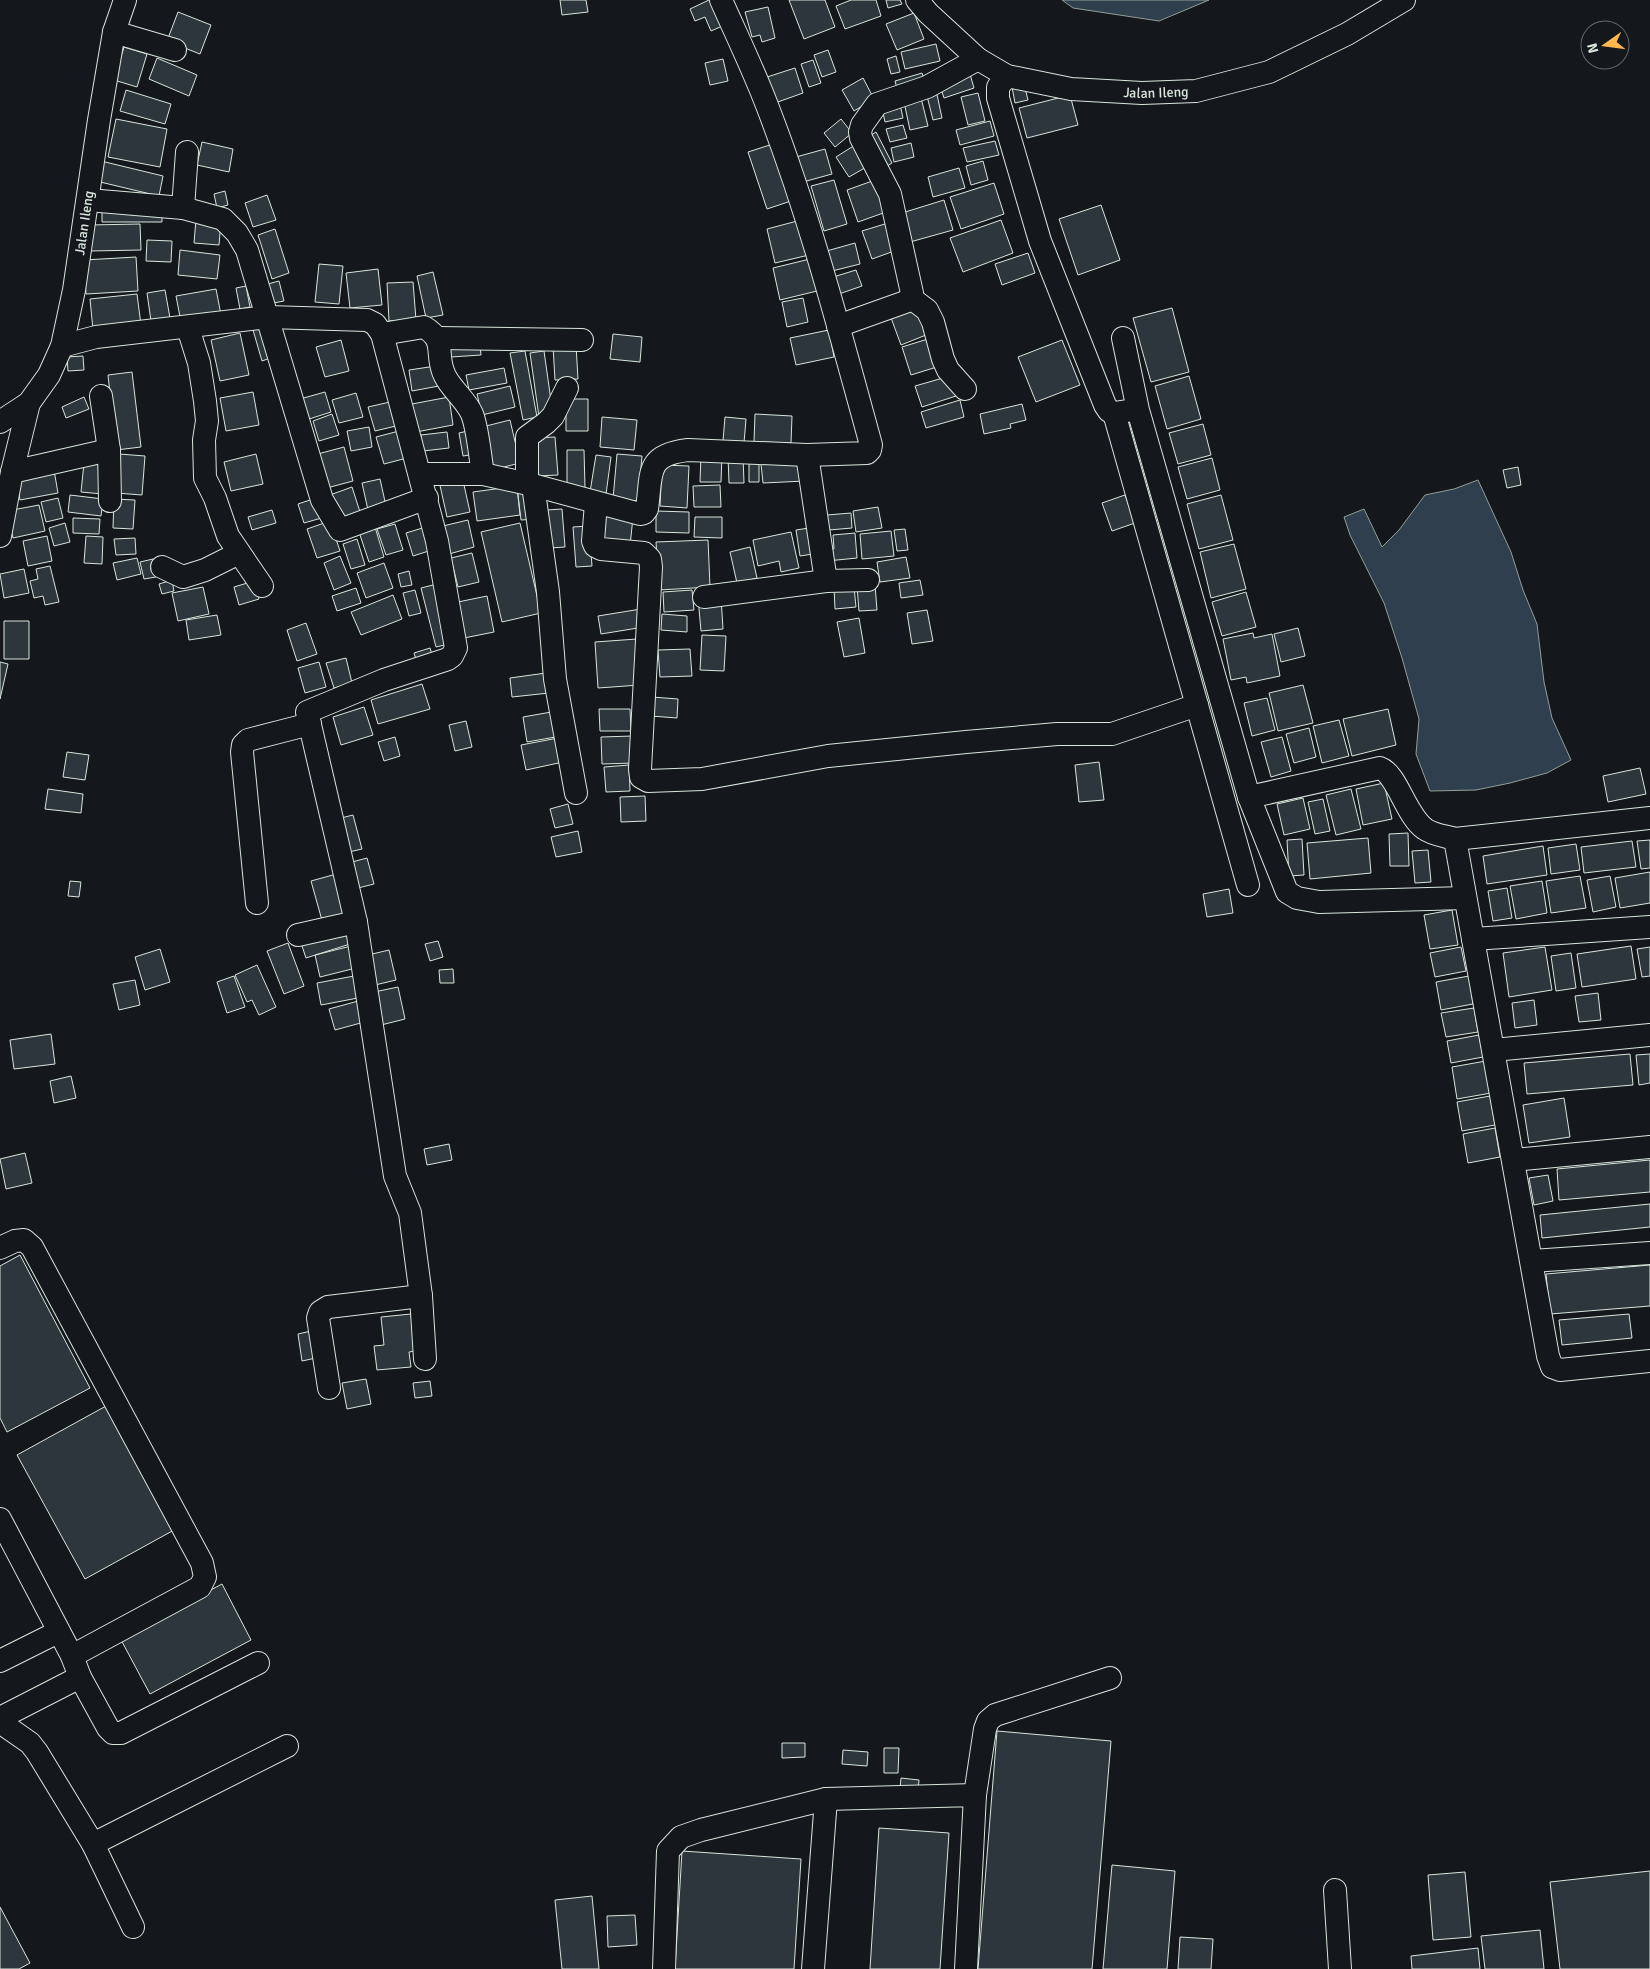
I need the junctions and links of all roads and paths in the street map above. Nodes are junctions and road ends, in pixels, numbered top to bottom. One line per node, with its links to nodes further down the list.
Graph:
1 (125, 0): 5 (street, Jalan Ileng)
2 (721, 0): 14 (street)
3 (917, 0): 7 (street, Jalan Ileng)
4 (1404, 0): 8 (street, Jalan Ileng)
5 (114, 32): 6 (street); 10 (street, Jalan Ileng)
6 (175, 50)
7 (978, 59): 8 (street, Jalan Ileng); 12 (street)
8 (1007, 76): 26 (street)
9 (187, 152): 11 (street)
10 (88, 200): 11 (street); 20 (street, Jalan Ileng)
11 (183, 208): 13 (street)
12 (911, 298): 14 (street); 22 (street)
13 (268, 317): 15 (street); 16 (street); 34 (street)
14 (838, 326): 29 (street)
15 (188, 328): 20 (street); 38 (street)
16 (382, 334): 17 (street); 31 (street)
17 (438, 338): 19 (street); 32 (street)
18 (1123, 338): 25 (street)
19 (582, 340)
20 (62, 346): 24 (street, Jalan Ileng)
21 (566, 388): 33 (street)
22 (965, 389)
23 (101, 396): 28 (street)
24 (29, 403): 27 (street, Jalan Ileng); 30 (street)
25 (1138, 410): 26 (street); 47 (street)
26 (1114, 413): 44 (street)
27 (0, 422)
28 (109, 450): 30 (street); 35 (street)
29 (807, 455): 36 (street); 41 (street)
30 (12, 472): 37 (street)
31 (420, 474): 32 (street); 34 (street)
32 (483, 474): 33 (street)
33 (530, 484): 36 (street); 46 (street)
34 (427, 498): 45 (street)
35 (110, 501)
36 (596, 502): 44 (street)
37 (0, 536)
38 (239, 553): 39 (street); 42 (street)
39 (162, 566)
40 (868, 580): 41 (street)
41 (826, 581): 43 (street)
42 (262, 586)
43 (704, 597)
44 (1197, 705): 50 (street)
45 (310, 724): 52 (street); 53 (street)
46 (576, 793)
47 (1249, 797): 49 (street); 51 (street)
48 (1650, 818): 49 (street)
49 (1455, 839): 51 (street)
50 (1248, 885)
51 (1466, 898): 56 (street)
52 (257, 903)
53 (356, 922): 55 (street); 64 (street)
54 (1650, 927): 56 (street)
55 (298, 935)
56 (1473, 939): 58 (street)
57 (1650, 1035): 58 (street)
58 (1494, 1050): 60 (street)
59 (1650, 1147): 60 (street)
60 (1514, 1160): 63 (street)
61 (0, 1248): 72 (street)
62 (1650, 1253): 63 (street)
63 (1532, 1261): 66 (street)
64 (420, 1296): 65 (street); 67 (street)
65 (425, 1359)
66 (1650, 1361)
67 (329, 1388)
68 (0, 1519): 69 (street)
69 (58, 1632): 70 (street); 72 (street)
70 (0, 1662)
71 (258, 1663): 72 (street)
72 (76, 1666): 74 (street)
73 (1110, 1678): 76 (street)
74 (0, 1720): 78 (street)
75 (287, 1746): 78 (street)
76 (975, 1795): 77 (street); 83 (street)
77 (826, 1799): 81 (street); 82 (street)
78 (93, 1844): 80 (street)
79 (1334, 1890): 84 (street)
80 (133, 1927)
81 (664, 1969)
82 (813, 1969)
83 (966, 1969)
84 (1340, 1969)

